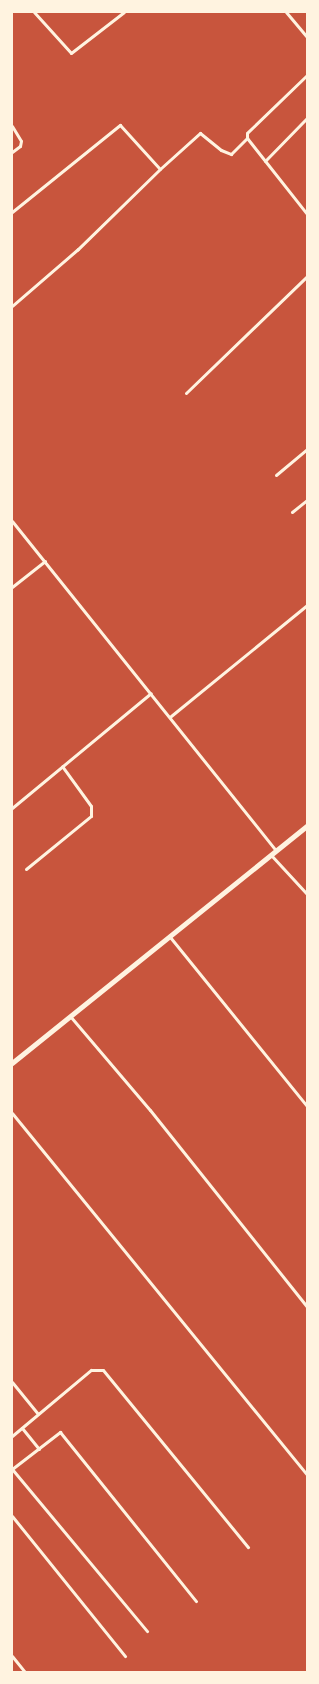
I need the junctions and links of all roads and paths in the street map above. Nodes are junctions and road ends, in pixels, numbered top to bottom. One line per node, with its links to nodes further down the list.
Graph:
1 (34, 12): 2 (street)
2 (124, 12)
3 (286, 12): 4 (street)
4 (307, 37)
5 (307, 75): 8 (street)
6 (307, 118): 10 (street)
7 (12, 126): 9 (street)
8 (247, 138): 10 (street); 11 (street)
9 (12, 152)
10 (265, 161): 13 (street)
11 (160, 169): 12 (street); 15 (street)
12 (12, 212)
13 (307, 214)
14 (307, 276): 16 (street)
15 (12, 306)
16 (186, 393)
17 (307, 449): 18 (street)
18 (276, 476)
19 (307, 500): 20 (street)
20 (292, 512)
21 (12, 521): 22 (street)
22 (45, 561): 23 (street); 25 (street)
23 (12, 587)
24 (307, 605): 26 (street)
25 (151, 692): 26 (street); 27 (street)
26 (171, 716): 30 (street)
27 (62, 766): 28 (street); 32 (street)
28 (12, 808)
29 (307, 826): 30 (main road)
30 (276, 850): 31 (main road)
31 (271, 855): 33 (street); 34 (main road)
32 (26, 869)
33 (307, 894)
34 (170, 937): 35 (main road); 37 (street)
35 (70, 1016): 36 (main road); 39 (street)
36 (12, 1063)
37 (307, 1106)
38 (12, 1113): 46 (street)
39 (307, 1307)
40 (12, 1382): 41 (street)
41 (38, 1414): 42 (street); 48 (street)
42 (22, 1428): 43 (street); 44 (street)
43 (12, 1436)
44 (39, 1449): 45 (street); 49 (street)
45 (12, 1469): 50 (street)
46 (307, 1474)
47 (12, 1516): 52 (street)
48 (248, 1547)
49 (196, 1601)
50 (147, 1631)
51 (12, 1656): 53 (street)
52 (125, 1656)
53 (25, 1672)

